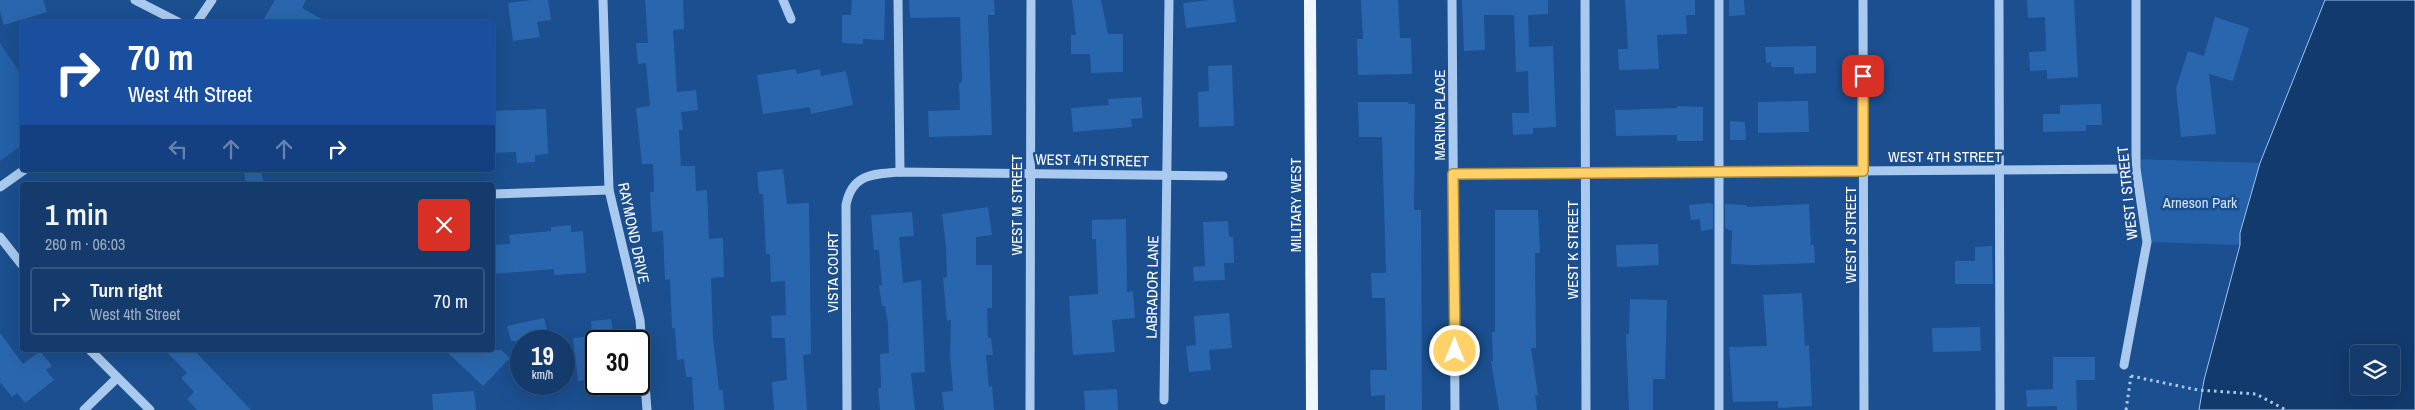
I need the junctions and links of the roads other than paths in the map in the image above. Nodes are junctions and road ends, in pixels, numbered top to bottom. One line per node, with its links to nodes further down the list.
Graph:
1 (136, 0): 16 (street)
2 (212, 0): 17 (street)
3 (603, 0): 30 (street, RAYMOND DRIVE)
4 (783, 0): 15 (street)
5 (898, 0): 22 (street)
6 (1031, 0): 24 (street, WEST M STREET)
7 (1169, 0): 27 (street, LABRADOR LANE)
8 (1310, 0): 43 (main road, MILITARY WEST)
9 (1452, 0): 26 (street, MARINA PLACE)
10 (1585, 0): 25 (street, WEST K STREET)
11 (1719, 0): 23 (street)
12 (1863, 0): 20 (street, WEST J STREET)
13 (1999, 0): 19 (street)
14 (2136, 0): 18 (street, WEST I STREET)
15 (791, 18)
16 (174, 20)
17 (198, 20)
18 (2136, 169): 19 (street, WEST 4TH STREET); 35 (street, WEST I STREET)
19 (1999, 170): 20 (street, WEST 4TH STREET); 48 (street)
20 (1863, 171): 23 (street, WEST 4TH STREET); 47 (street, WEST J STREET)
21 (21, 172): 29 (street)
22 (900, 172): 24 (street, WEST 4TH STREET); 41 (street, VISTA COURT)
23 (1720, 172): 25 (street, WEST 4TH STREET); 46 (street)
24 (1030, 173): 27 (street, WEST 4TH STREET); 42 (street, WEST M STREET)
25 (1585, 173): 26 (street, WEST 4TH STREET); 45 (street, WEST K STREET)
26 (1453, 174): 44 (street, MARINA PLACE)
27 (1168, 175): 28 (street, WEST 4TH STREET); 37 (street, LABRADOR LANE)
28 (1223, 176)
29 (0, 187)
30 (608, 190): 31 (street); 40 (street, RAYMOND DRIVE)
31 (495, 194)
32 (0, 237): 33 (street)
33 (20, 262)
34 (92, 352): 36 (street)
35 (2124, 365)
36 (117, 378): 38 (street); 39 (street)
37 (1164, 400)
38 (84, 410)
39 (150, 410)
40 (647, 410)
41 (847, 410)
42 (1030, 410)
43 (1312, 410)
44 (1455, 410)
45 (1586, 410)
46 (1719, 410)
47 (1864, 410)
48 (2000, 410)

